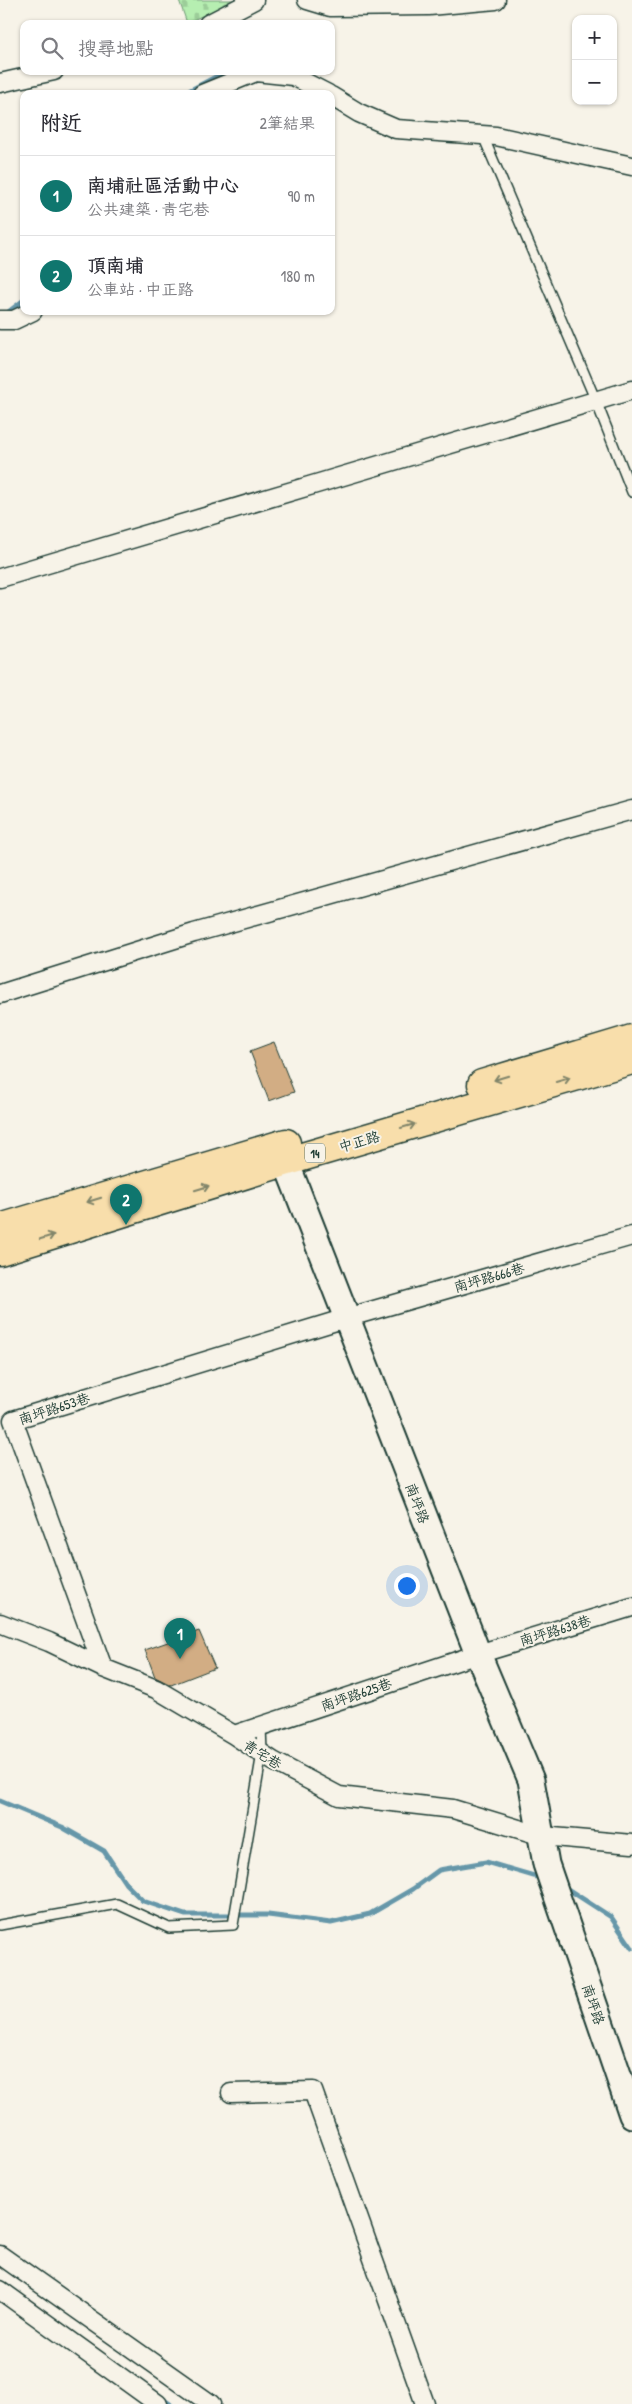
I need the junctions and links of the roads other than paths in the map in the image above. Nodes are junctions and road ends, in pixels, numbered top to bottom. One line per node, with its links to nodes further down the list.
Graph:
1 (254, 0): 4 (street)
2 (307, 0): 3 (street)
3 (496, 0)
4 (216, 20)
5 (36, 75): 8 (street)
6 (249, 75): 9 (street)
7 (284, 75): 10 (street)
8 (0, 83)
9 (212, 90)
10 (320, 90)
11 (335, 98): 12 (street)
12 (483, 136): 13 (street); 17 (lane)
13 (632, 166)
14 (25, 315): 15 (street)
15 (0, 320)
16 (632, 390): 17 (street)
17 (596, 401): 18 (lane); 19 (street)
18 (632, 492)
19 (0, 578)
20 (632, 810): 21 (street)
21 (0, 994)
22 (632, 1040): 24 (main road, 中正路 / 14, one-way to 24)
23 (632, 1060): 24 (main road, 中正路 / 14, one-way to 23)
24 (282, 1153): 25 (main road, 中正路 / 14, one-way to 25); 27 (main road, 中正路 / 14, one-way to 24); 28 (street, 南坪路)
25 (0, 1228)
26 (632, 1236): 28 (street, 南坪路666巷)
27 (0, 1251)
28 (346, 1318): 31 (street, 南坪路); 32 (street, 南坪路653巷)
29 (632, 1607): 31 (street, 南坪路638巷)
30 (0, 1624): 32 (street, 青宅巷)
31 (478, 1654): 33 (street, 南坪路625巷); 36 (street, 南坪路)
32 (103, 1668): 34 (street, 青宅巷)
33 (261, 1726): 34 (street, 南坪路625巷); 35 (lane)
34 (234, 1735): 35 (street, 青宅巷)
35 (262, 1753): 36 (street, 青宅巷); 38 (lane)
36 (542, 1836): 37 (street, 青宅巷); 40 (street, 南坪路)
37 (632, 1844)
38 (0, 1925)
39 (231, 2093): 45 (street)
40 (632, 2115)
41 (0, 2255): 44 (street)
42 (0, 2290): 43 (street)
43 (158, 2404)
44 (212, 2404)
45 (425, 2404)

